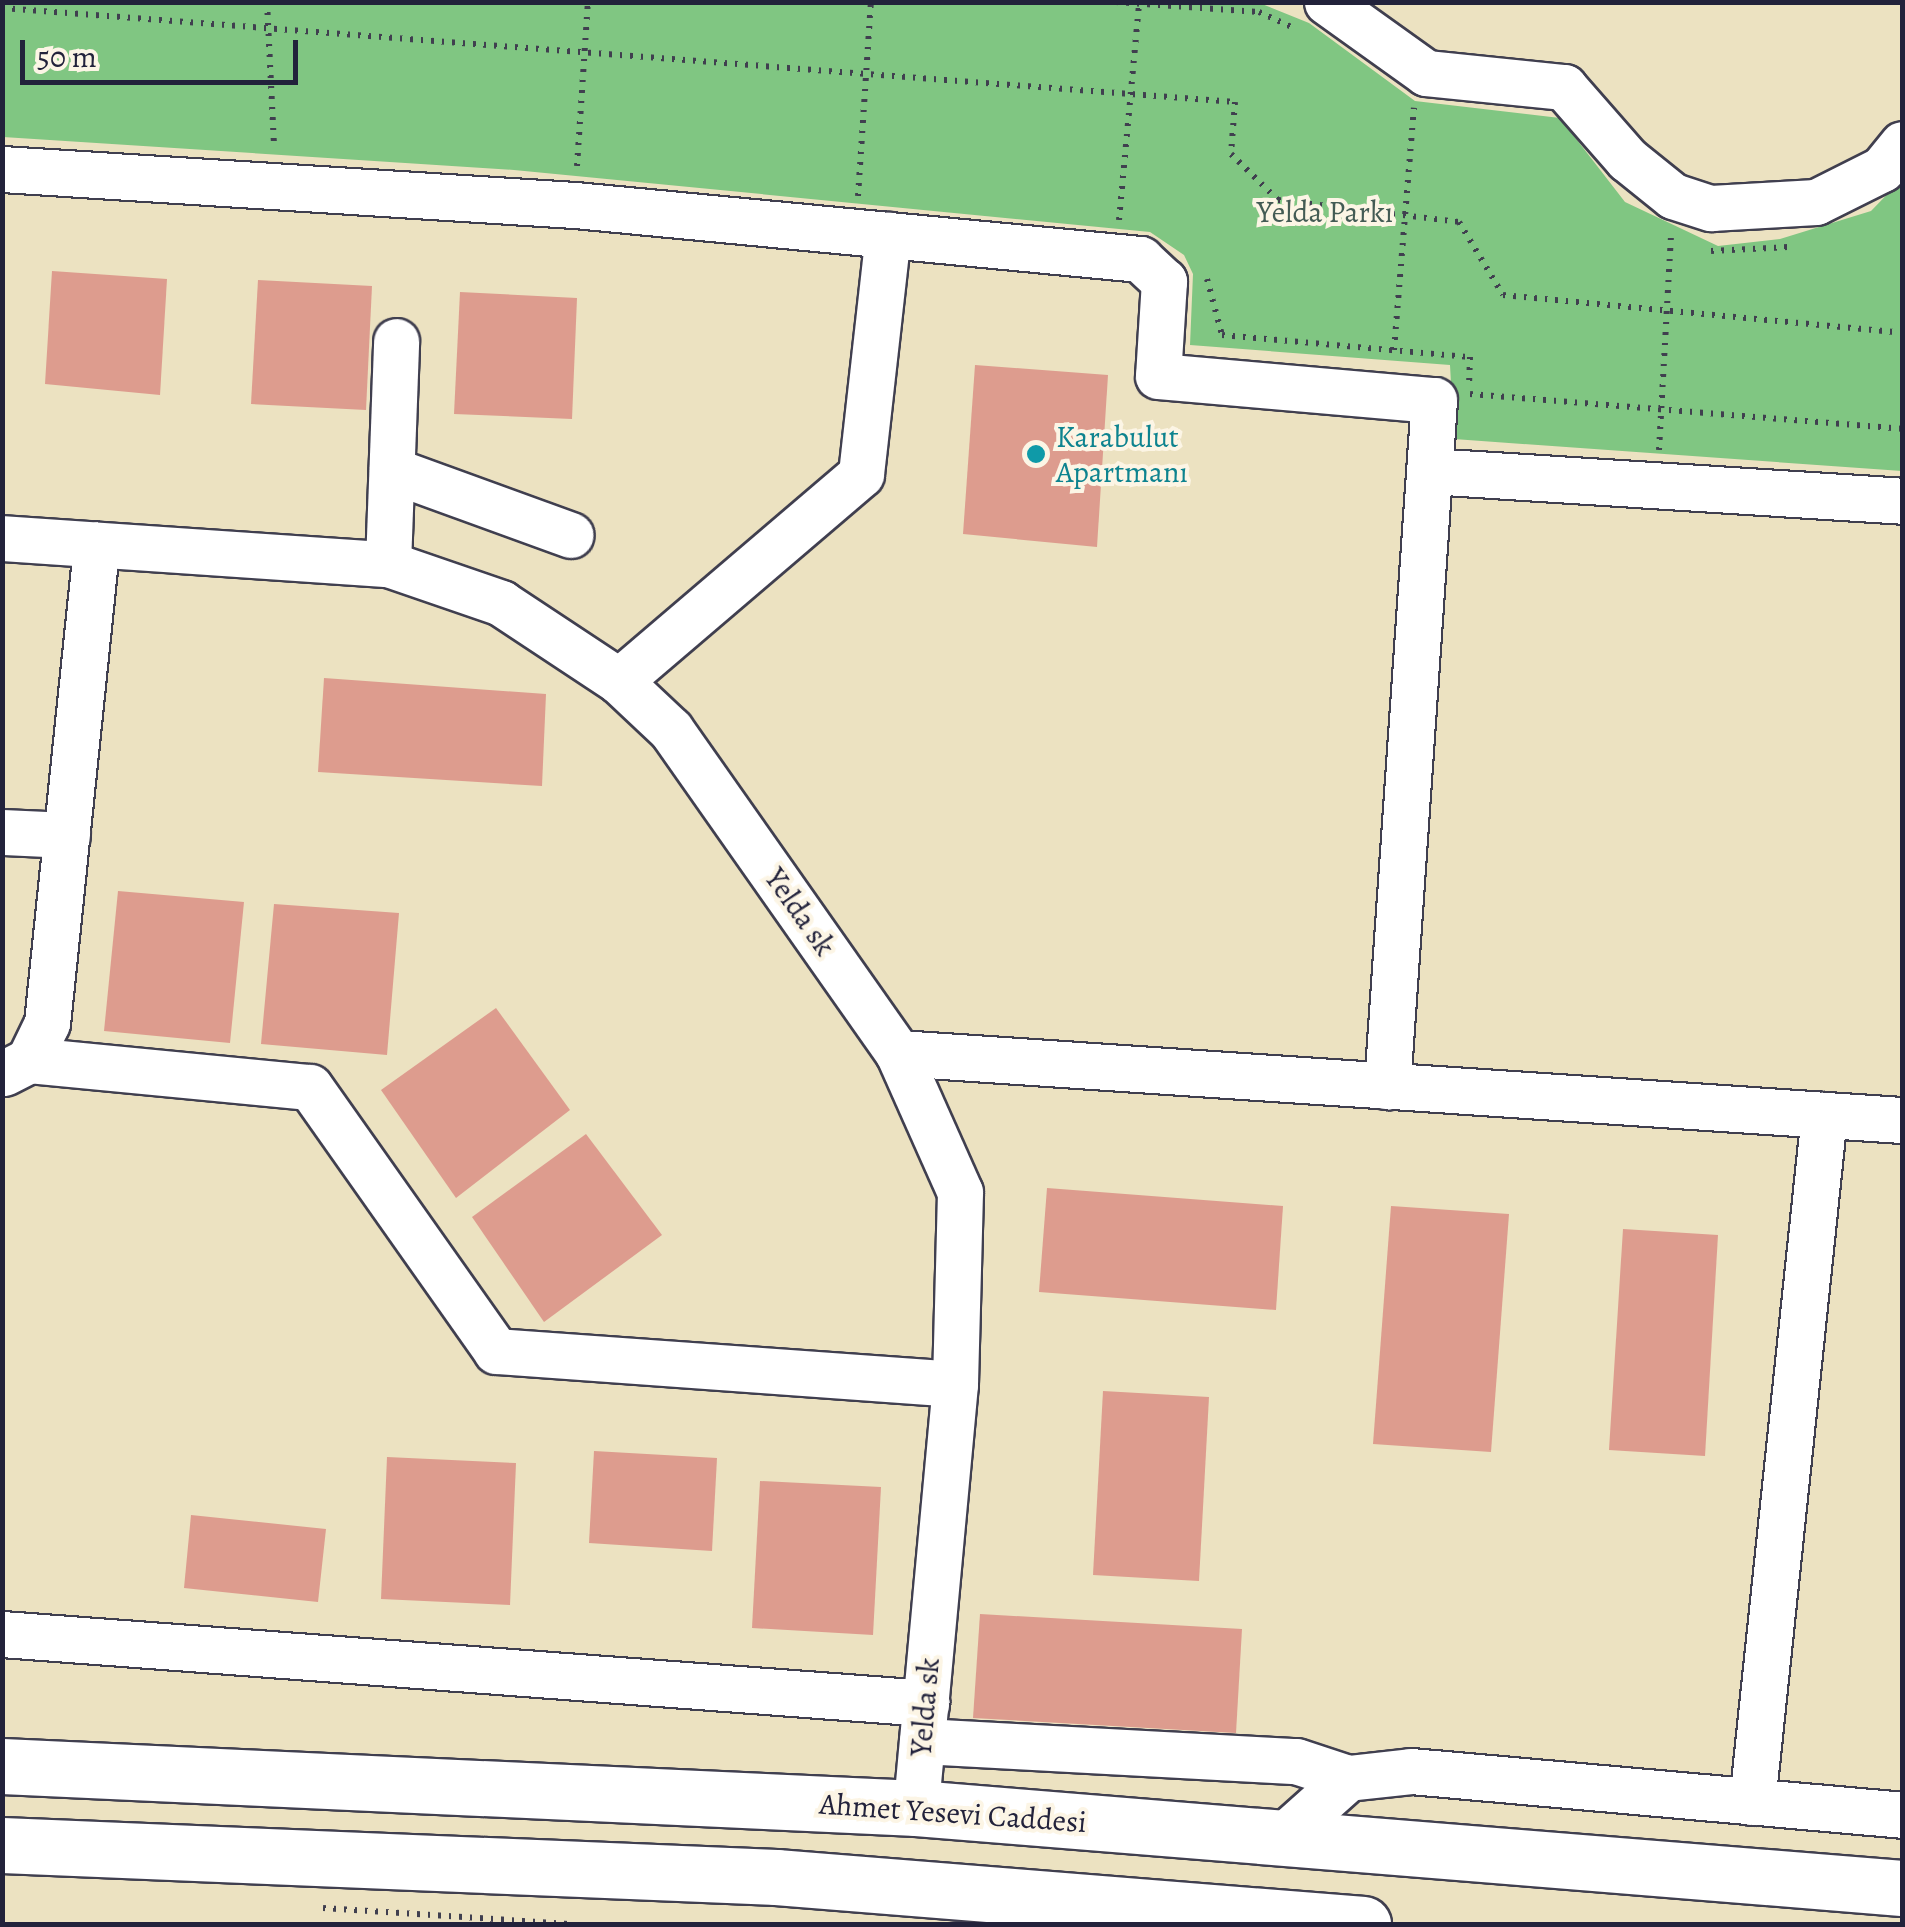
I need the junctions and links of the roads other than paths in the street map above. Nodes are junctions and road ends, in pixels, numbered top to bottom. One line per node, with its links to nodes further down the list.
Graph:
1 (1314, 18): 2 (street)
2 (1902, 144)
3 (2, 168): 4 (street)
4 (872, 233): 7 (street); 13 (street)
5 (396, 341): 6 (street)
6 (392, 470): 9 (street); 12 (street)
7 (1429, 471): 8 (street); 18 (street)
8 (1902, 501)
9 (571, 535)
10 (2, 538): 11 (street, Yelda sk)
11 (96, 544): 12 (street, Yelda sk); 15 (street)
12 (388, 564): 13 (street, Yelda sk)
13 (619, 681): 16 (street, Yelda sk)
14 (2, 832): 15 (street)
15 (67, 836): 17 (street)
16 (898, 1053): 18 (street); 21 (street, Yelda sk)
17 (16, 1067): 21 (street)
18 (1387, 1086): 19 (street)
19 (1824, 1115): 20 (street); 26 (street)
20 (1902, 1120)
21 (955, 1384): 23 (street, Yelda sk)
22 (2, 1634): 23 (street)
23 (924, 1722): 25 (street); 27 (street, Yelda sk)
24 (2, 1766): 27 (main road, Ahmet Yesevi Caddesi)
25 (1348, 1778): 26 (street); 29 (street)
26 (1752, 1802): 28 (street)
27 (916, 1808): 29 (main road, Ahmet Yesevi Caddesi)
28 (1902, 1815)
29 (1282, 1837): 31 (main road, Ahmet Yesevi Caddesi)
30 (2, 1845): 32 (main road)
31 (1902, 1888)
32 (1255, 1919): 33 (main road)
33 (1363, 1924)

